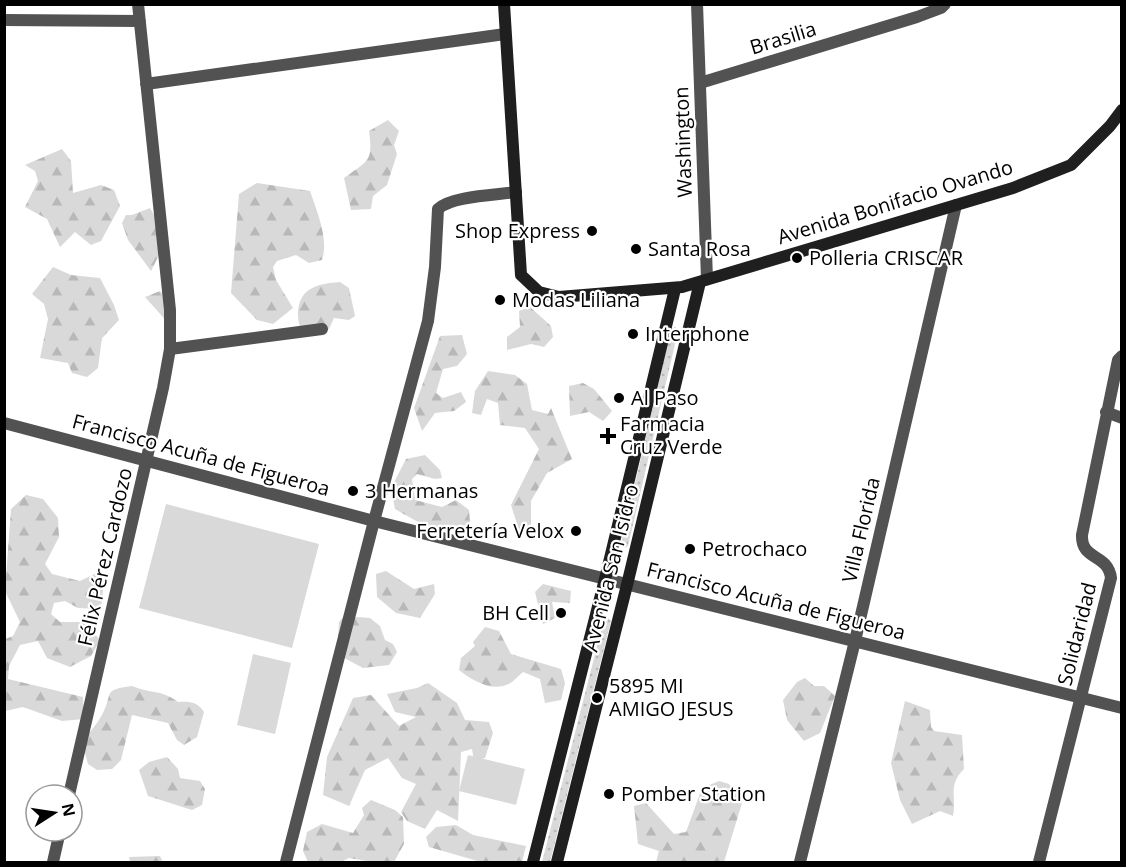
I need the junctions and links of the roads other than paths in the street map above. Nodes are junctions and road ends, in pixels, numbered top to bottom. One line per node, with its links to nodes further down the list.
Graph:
1 (138, 4): 6 (street, Félix Pérez Cardozo)
2 (504, 4): 7 (main road)
3 (697, 4): 8 (street, Washington)
4 (945, 4): 8 (street, Brasilia)
5 (4, 20): 6 (street)
6 (140, 21): 9 (street, Félix Pérez Cardozo)
7 (505, 34): 9 (street); 11 (main road)
8 (700, 83): 13 (street, Washington)
9 (146, 84): 16 (street, Félix Pérez Cardozo)
10 (1122, 110): 12 (main road, Avenida Bonifacio Ovando)
11 (516, 192): 14 (main road, Avenida Bonifacio Ovando); 22 (street)
12 (956, 205): 13 (main road, Avenida Bonifacio Ovando); 26 (street, Villa Florida)
13 (703, 281): 14 (main road, Avenida Bonifacio Ovando); 25 (main road, Avenida San Isidro)
14 (675, 289): 24 (main road, Avenida San Isidro)
15 (322, 329): 16 (street)
16 (170, 349): 21 (street, Félix Pérez Cardozo)
17 (1122, 356): 18 (street, Solidaridad)
18 (1106, 412): 19 (street); 23 (street, Solidaridad)
19 (1122, 418)
20 (4, 423): 21 (street, Francisco Acuña de Figueroa)
21 (147, 460): 22 (street, Francisco Acuña de Figueroa); 29 (street, Félix Pérez Cardozo)
22 (374, 521): 24 (street, Francisco Acuña de Figueroa); 32 (street)
23 (1116, 571): 27 (street, Solidaridad)
24 (605, 579): 25 (street, Francisco Acuña de Figueroa); 33 (main road, Avenida San Isidro)
25 (627, 585): 26 (street, Francisco Acuña de Figueroa); 34 (main road, Avenida San Isidro)
26 (855, 641): 27 (street, Francisco Acuña de Figueroa); 35 (street, Villa Florida)
27 (1081, 697): 28 (street, Francisco Acuña de Figueroa); 36 (street, Solidaridad)
28 (1122, 708)
29 (72, 783)
30 (57, 843): 31 (street)
31 (53, 862)
32 (285, 862)
33 (533, 862)
34 (557, 862)
35 (800, 862)
36 (1039, 862)

